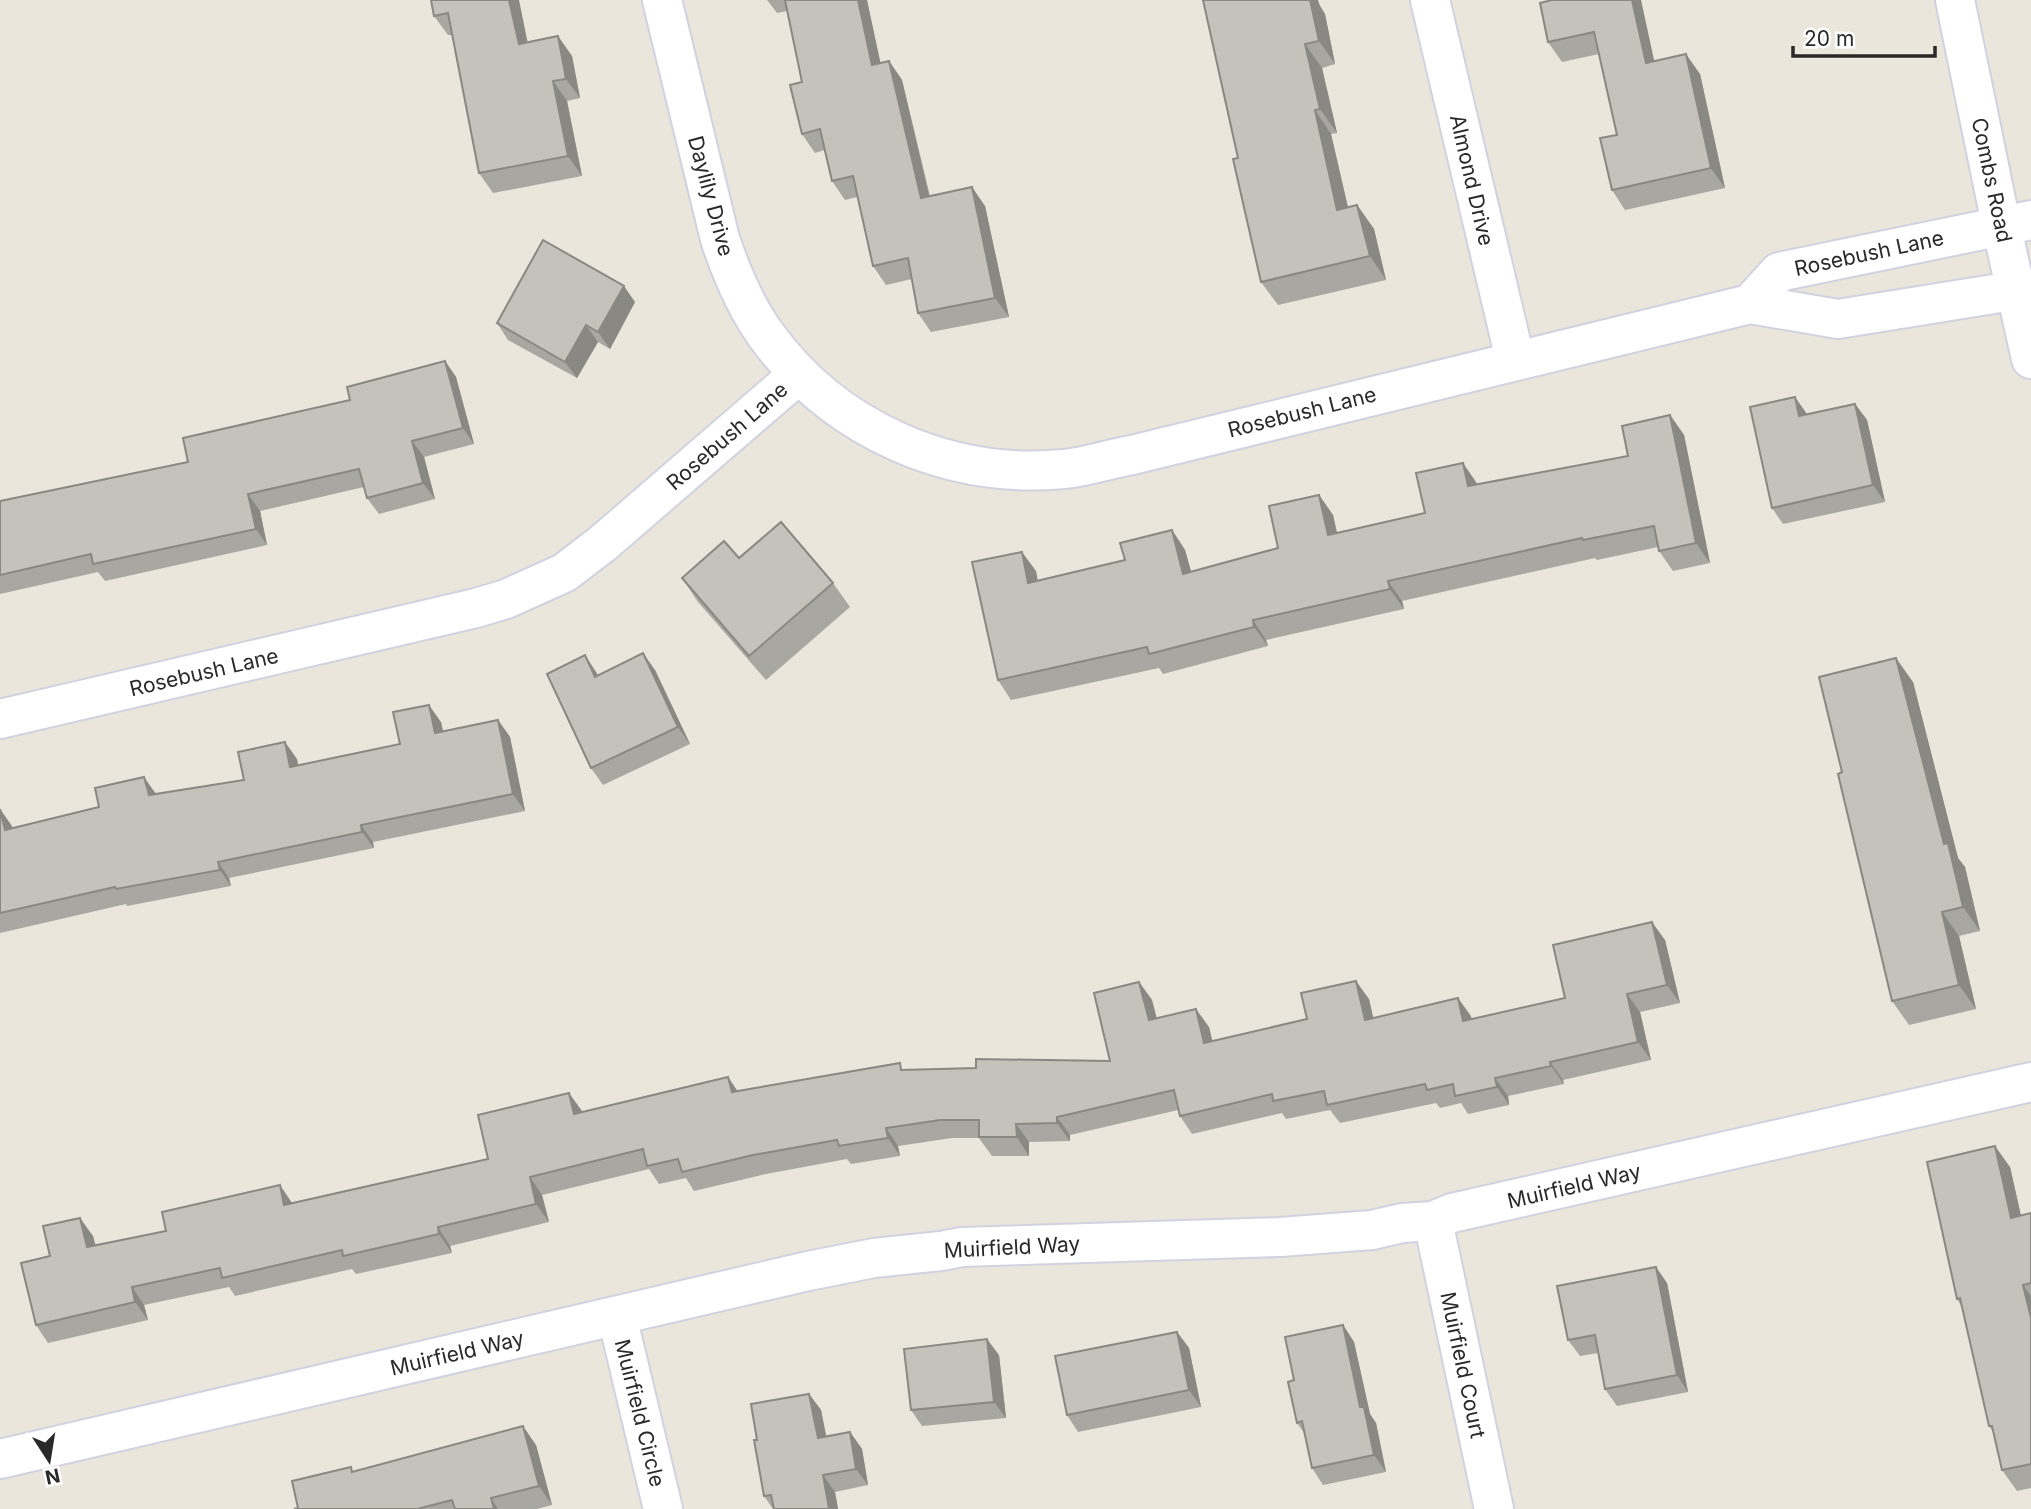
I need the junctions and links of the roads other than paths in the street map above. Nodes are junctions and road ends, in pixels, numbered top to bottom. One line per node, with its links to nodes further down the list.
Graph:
1 (662, 0): 9 (street, Daylily Drive)
2 (1430, 0): 7 (street, Almond Drive)
3 (1955, 0): 4 (street, Combs Road)
4 (2016, 222): 5 (street, Combs Road); 6 (street, Rosebush Lane)
5 (2023, 290): 6 (street, Rosebush Lane); 8 (street, Combs Road)
6 (1750, 304): 7 (street, Rosebush Lane)
7 (1515, 359): 9 (street, Rosebush Lane)
8 (2031, 359)
9 (799, 374): 10 (street, Rosebush Lane)
10 (0, 719)
11 (2031, 1082): 12 (street, Muirfield Way)
12 (1433, 1221): 13 (street, Muirfield Way); 16 (street, Muirfield Court)
13 (617, 1316): 14 (street, Muirfield Way); 15 (street, Muirfield Circle)
14 (0, 1459)
15 (663, 1509)
16 (1494, 1509)

